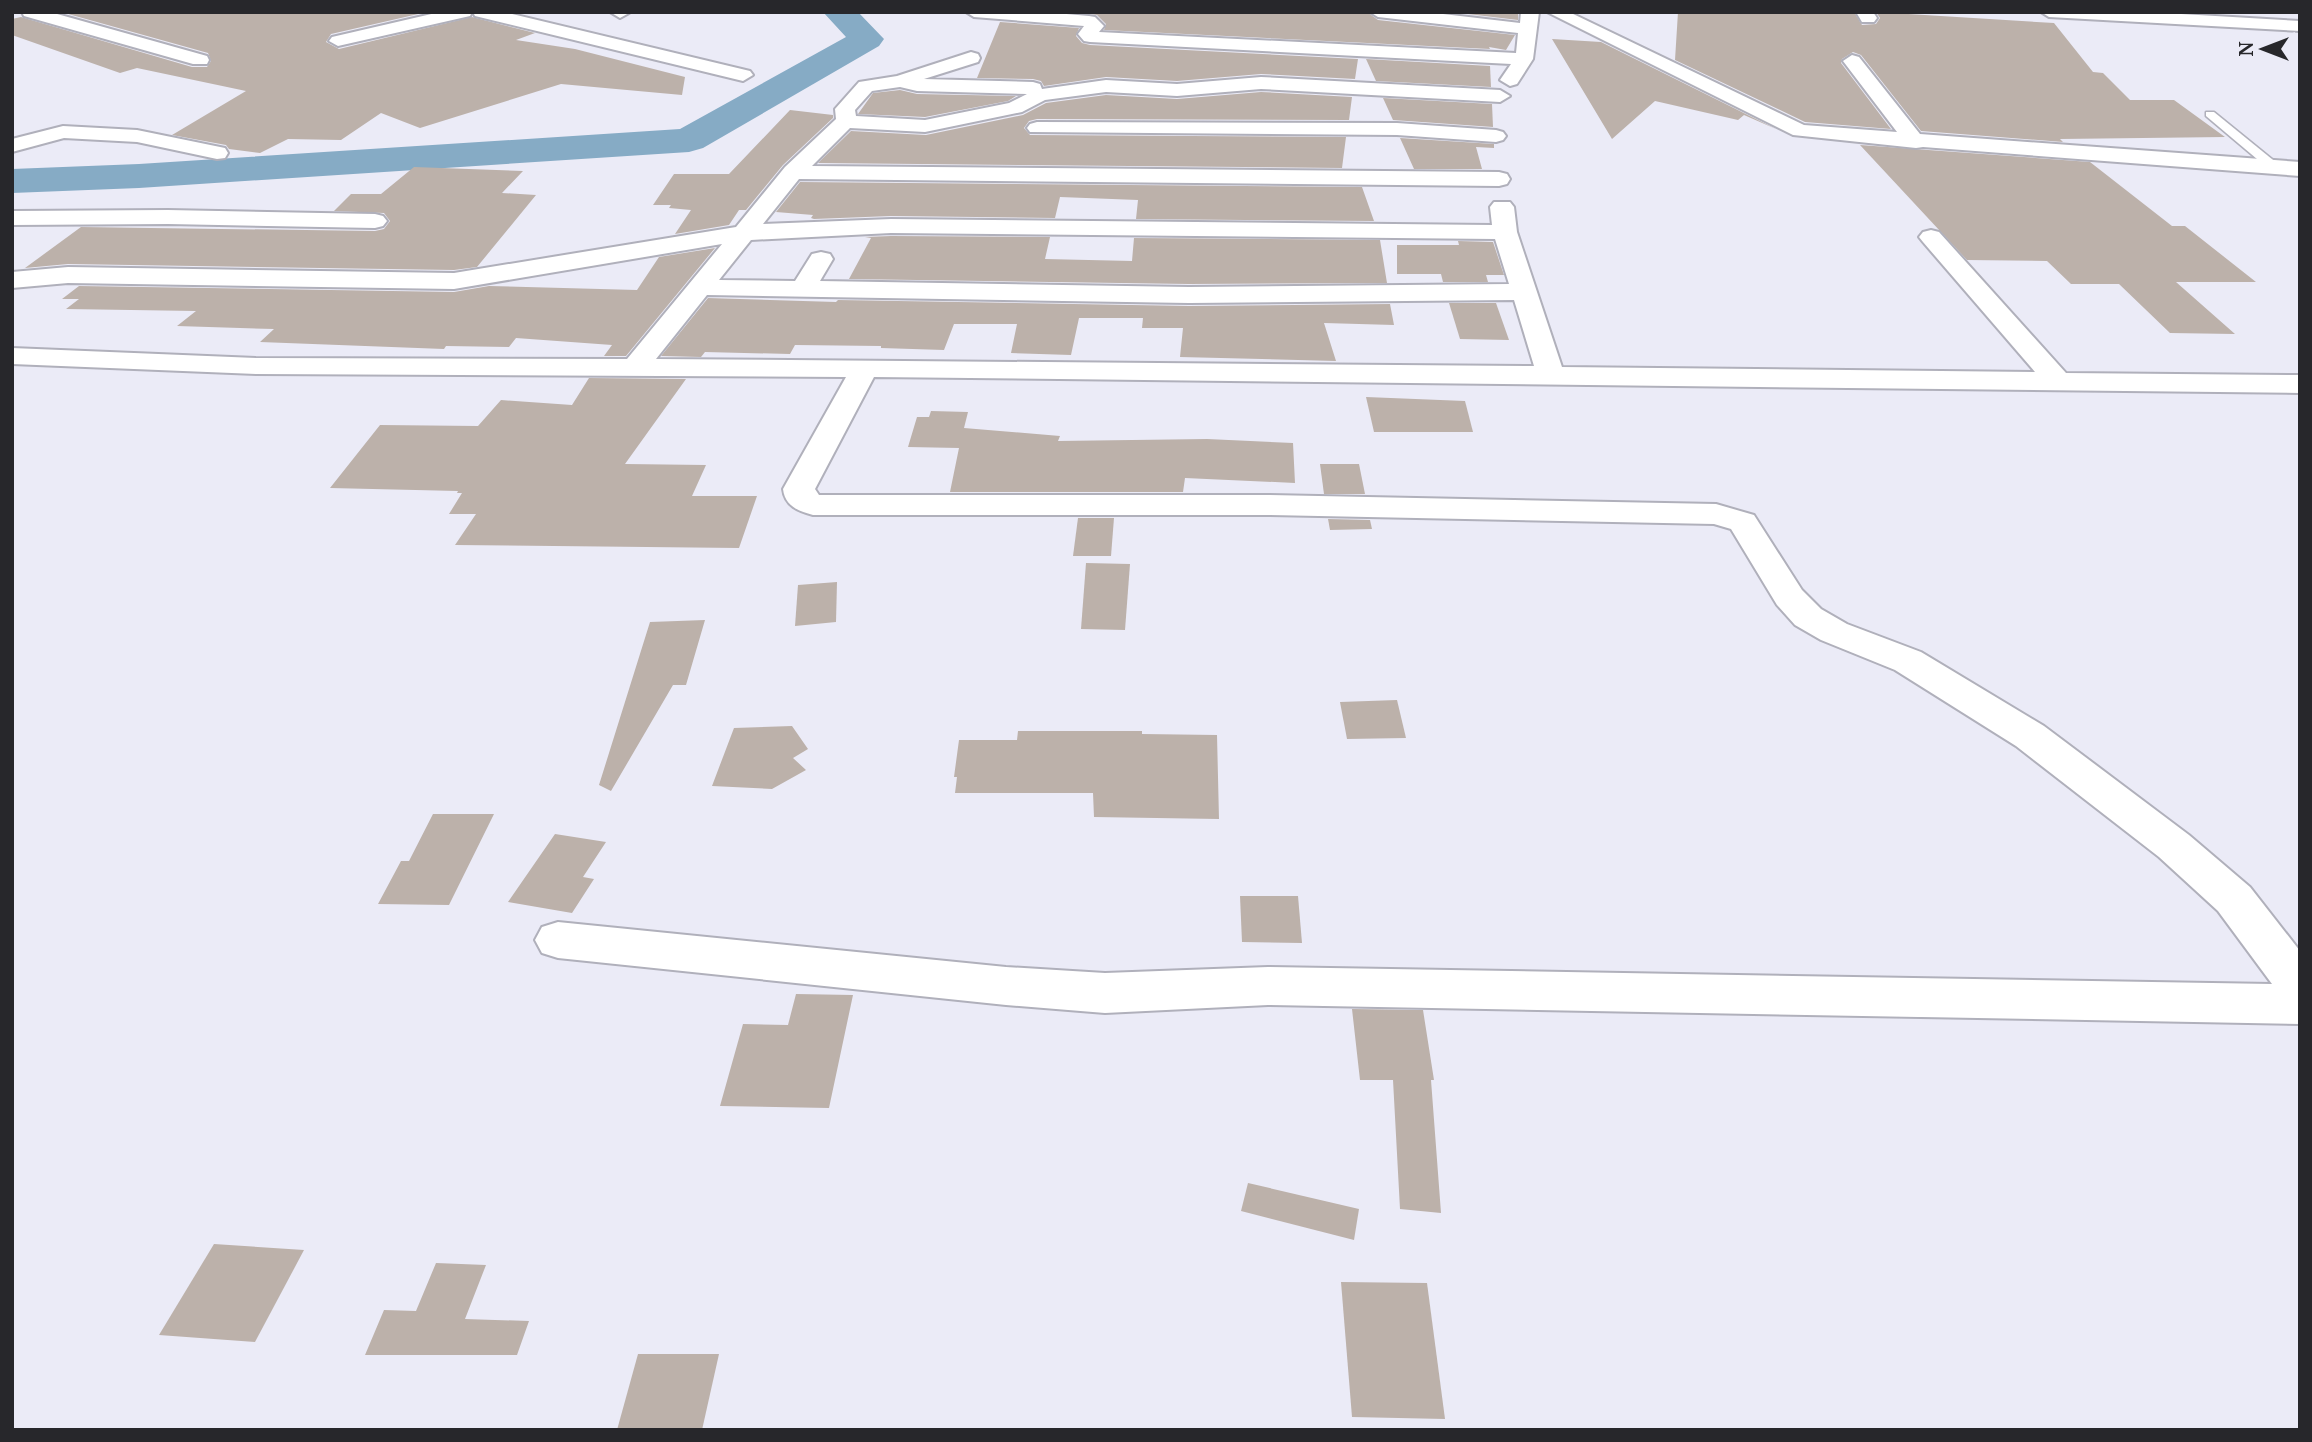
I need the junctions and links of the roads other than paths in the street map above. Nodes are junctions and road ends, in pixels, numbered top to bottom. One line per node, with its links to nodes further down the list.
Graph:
1 (30, 12): 14 (street)
2 (464, 12): 11 (street)
3 (481, 12): 16 (street)
4 (974, 12): 13 (street)
5 (1378, 12): 8 (street)
6 (1555, 12): 9 (street)
7 (2049, 12): 10 (street)
8 (1528, 21): 13 (street)
9 (1596, 21): 24 (street)
10 (2300, 26)
11 (338, 41)
12 (971, 58): 17 (street)
13 (1524, 59): 19 (street)
14 (200, 60)
15 (1852, 61): 24 (street)
16 (743, 75)
17 (900, 81): 18 (street); 21 (street)
18 (1070, 90): 19 (street); 21 (street)
19 (1500, 96): 23 (street)
20 (2210, 114): 27 (lane)
21 (847, 122): 29 (street)
22 (1037, 128): 23 (street)
23 (1496, 136): 30 (street)
24 (1916, 142): 27 (street)
25 (12, 146): 26 (street)
26 (217, 153)
27 (2274, 167): 28 (street)
28 (2300, 169)
29 (793, 172): 30 (street); 34 (street)
30 (1499, 179): 33 (street)
31 (12, 218): 32 (street)
32 (375, 221)
33 (1505, 232): 34 (street); 40 (street)
34 (743, 233): 37 (street); 38 (street)
35 (1931, 237): 45 (street)
36 (821, 260): 39 (street)
37 (12, 280)
38 (700, 287): 39 (street); 42 (street)
39 (803, 289): 40 (street)
40 (1525, 292): 44 (street)
41 (12, 356): 42 (street)
42 (635, 368): 43 (street)
43 (865, 368): 44 (street); 48 (street)
44 (1551, 376): 45 (street)
45 (2059, 382): 46 (street)
46 (2300, 384)
47 (558, 940): 49 (street)
48 (2300, 986)
49 (2300, 1004)

